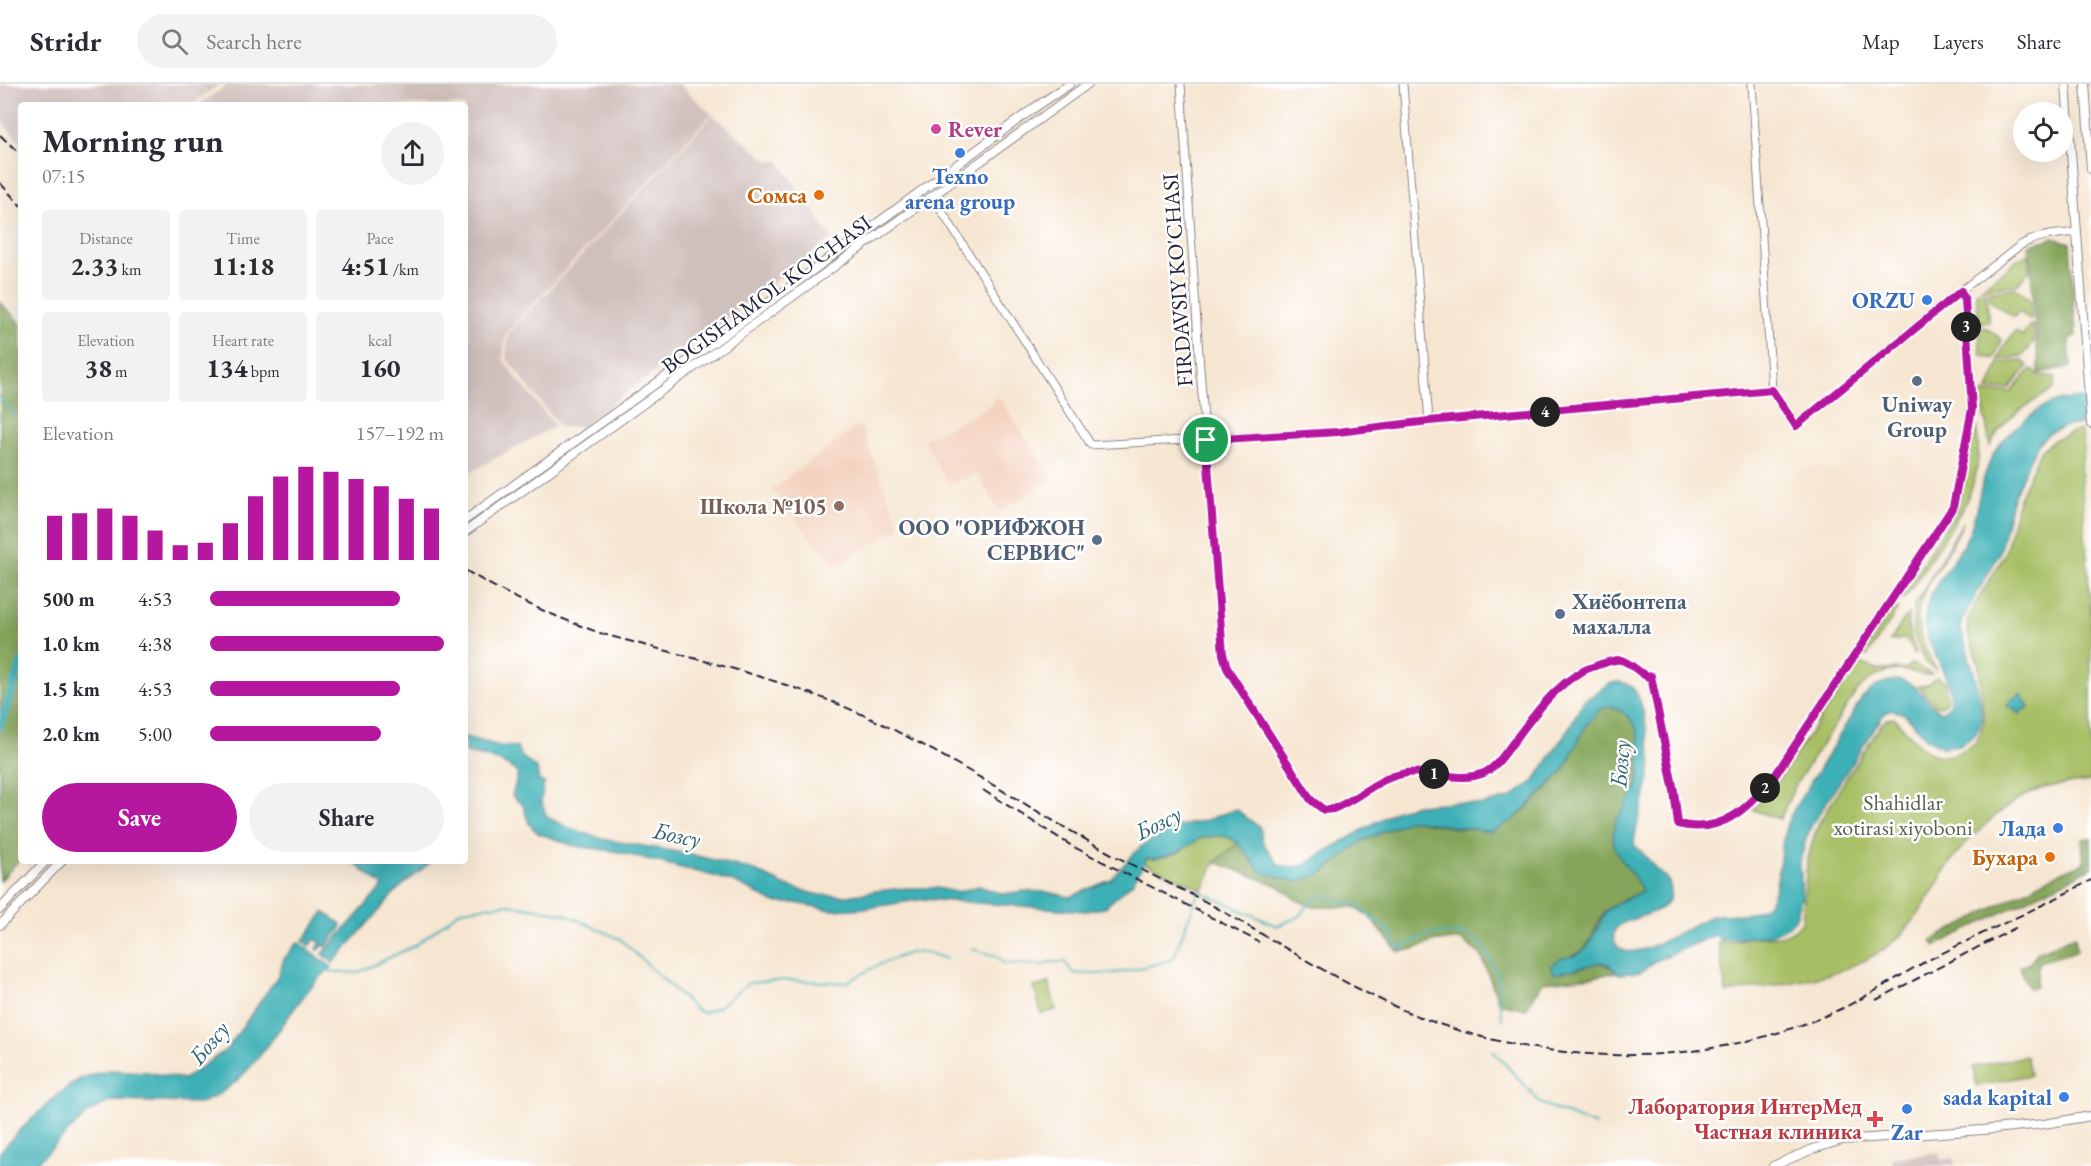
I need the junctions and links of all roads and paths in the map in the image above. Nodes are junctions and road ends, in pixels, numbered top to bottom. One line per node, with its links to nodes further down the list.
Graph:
1 (1070, 84): 9 (main road, BOGISHAMOL KO'CHASI)
2 (1088, 84): 10 (main road, BOGISHAMOL KO'CHASI)
3 (1181, 84): 19 (street, FIRDAVSIY KO'CHASI)
4 (1403, 84): 17 (street)
5 (1752, 84): 16 (street)
6 (2066, 84): 11 (main road)
7 (2085, 84): 8 (main road)
8 (2091, 169)
9 (926, 186): 10 (main road); 12 (main road, BOGISHAMOL KO'CHASI)
10 (932, 196): 13 (main road, BOGISHAMOL KO'CHASI); 19 (street)
11 (2077, 231): 14 (street); 18 (main road)
12 (827, 259): 13 (main road); 15 (main road, BOGISHAMOL KO'CHASI)
13 (834, 268): 15 (main road, BOGISHAMOL KO'CHASI)
14 (1961, 291): 16 (street); 19 (street, FIRDAVSIY KO'CHASI)
15 (758, 315): 20 (main road, BOGISHAMOL KO'CHASI); 21 (main road, BOGISHAMOL KO'CHASI)
16 (1772, 390): 17 (street)
17 (1429, 421): 19 (street)
18 (2091, 424)
19 (1206, 440)
20 (468, 518)
21 (468, 530)
22 (43, 864): 24 (main road)
23 (59, 864): 25 (main road)
24 (0, 909)
25 (0, 925)
26 (2091, 1116): 27 (main road)
27 (1773, 1166)

